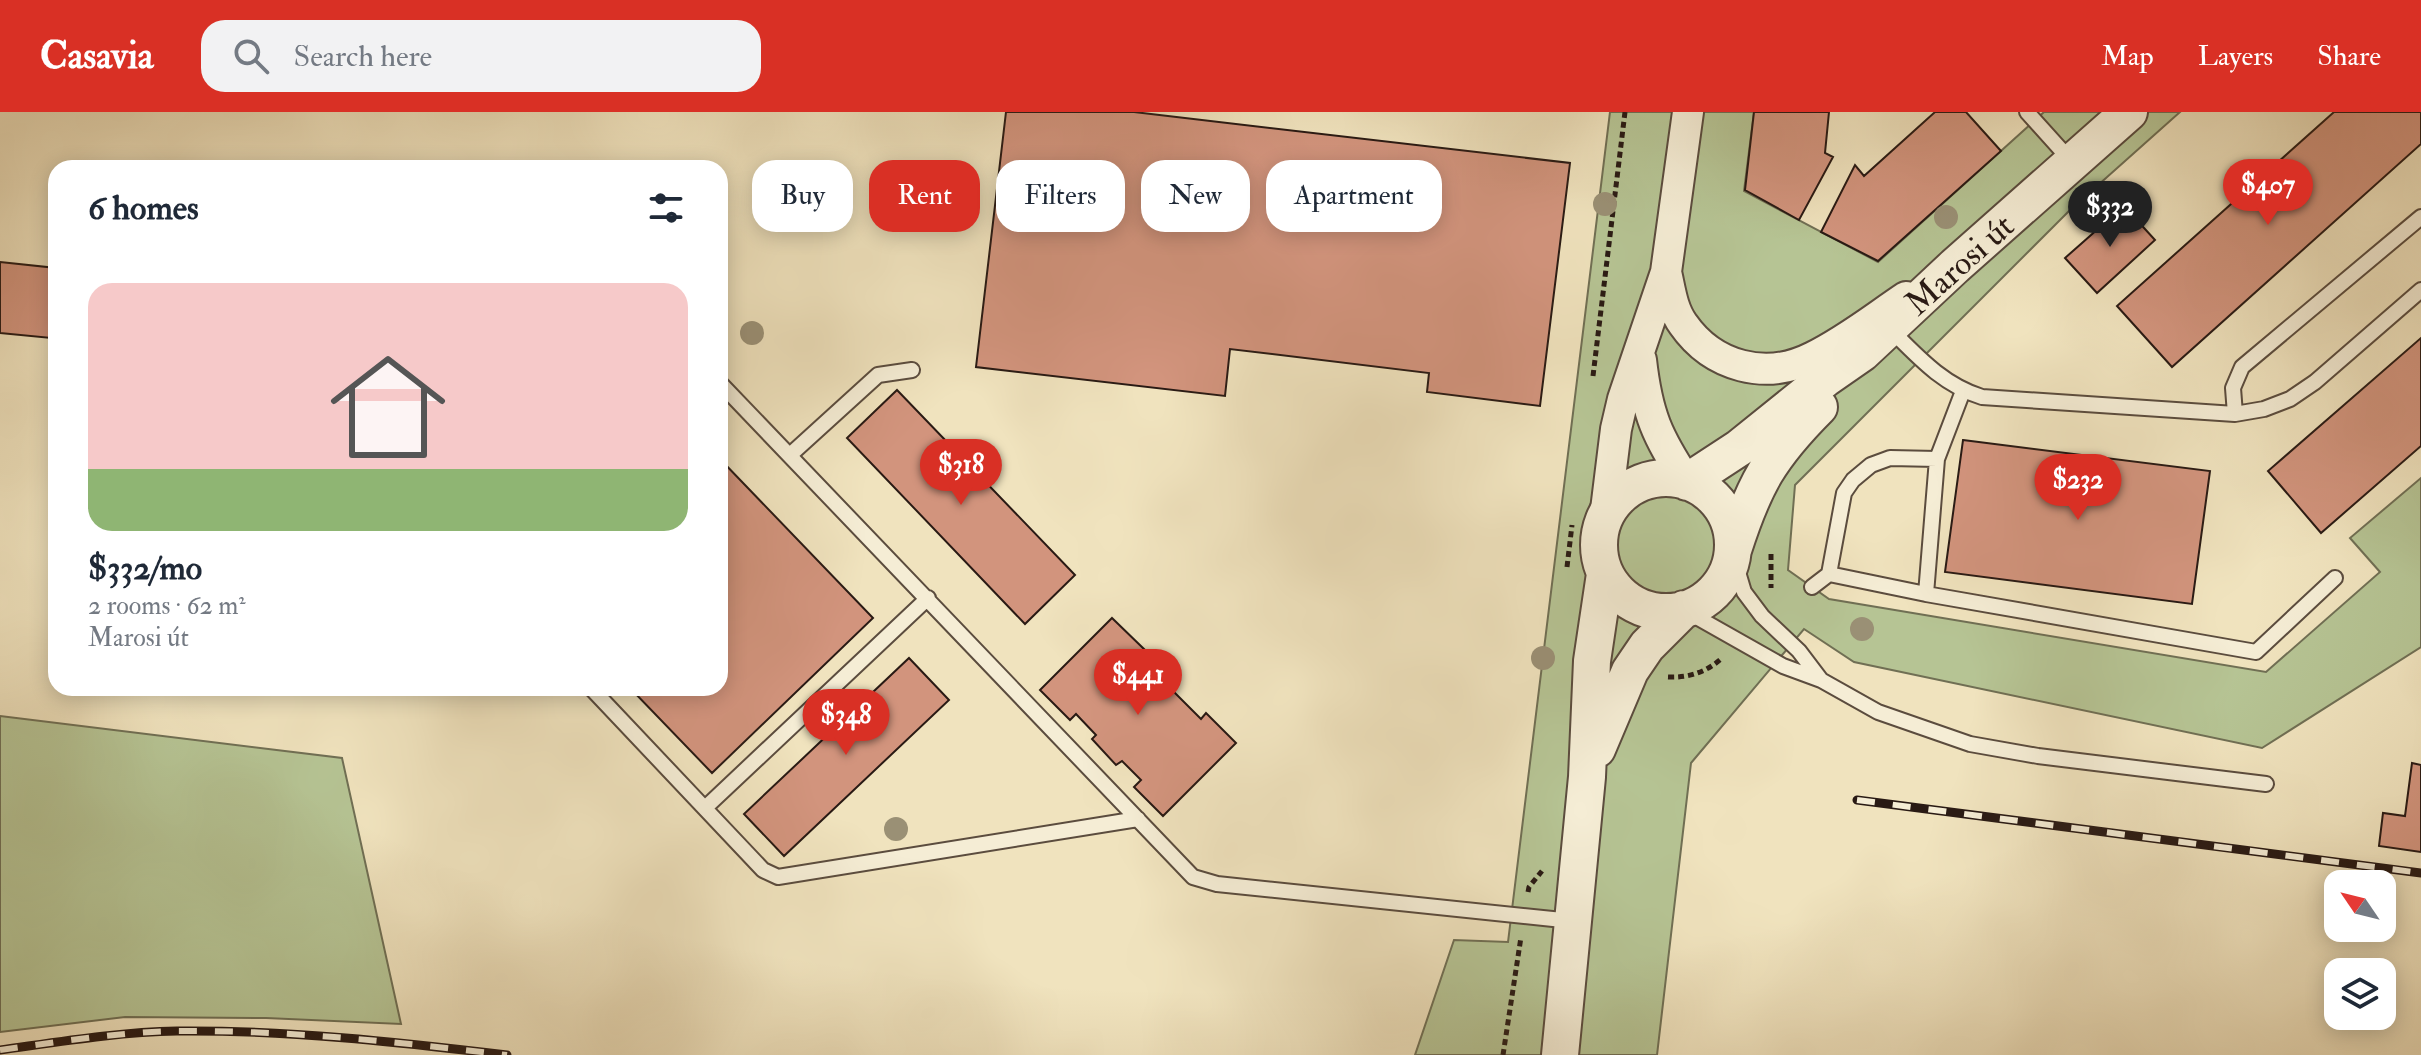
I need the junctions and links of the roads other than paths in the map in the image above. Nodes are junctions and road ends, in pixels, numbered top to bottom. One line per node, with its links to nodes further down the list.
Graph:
1 (1688, 112): 7 (street)
2 (2027, 112): 4 (lane)
3 (2129, 112): 4 (street, Marosi út)
4 (2072, 162): 6 (street, Marosi út)
5 (2421, 217): 15 (lane)
6 (1955, 266): 7 (street); 9 (street, Marosi út)
7 (1666, 272): 11 (street)
8 (2421, 290): 15 (lane)
9 (1889, 328): 10 (street, Marosi út); 14 (lane)
10 (1862, 353): 18 (street, Marosi út); 20 (street, Marosi út)
11 (1640, 354): 18 (street); 19 (street)
12 (912, 370): 16 (lane)
13 (728, 391): 16 (lane)
14 (1963, 391): 15 (lane); 17 (lane)
15 (2235, 414)
16 (790, 455): 26 (lane)
17 (1937, 459): 22 (lane); 25 (lane)
18 (1687, 482): 19 (street); 20 (street)
19 (1605, 518): 21 (street)
20 (1732, 552): 27 (street); 28 (lane)
21 (1605, 574): 27 (street); 30 (street)
22 (1829, 574): 24 (lane); 25 (lane)
23 (2335, 578): 25 (lane)
24 (1812, 587)
25 (1926, 594)
26 (928, 598): 32 (lane); 33 (lane)
27 (1684, 609): 28 (lane); 30 (street)
28 (1821, 680): 31 (lane)
29 (599, 696): 32 (lane)
30 (1587, 777): 34 (street)
31 (2266, 784)
32 (705, 808): 33 (lane)
33 (1138, 819): 34 (lane)
34 (1572, 921): 35 (street)
35 (1560, 1055)

